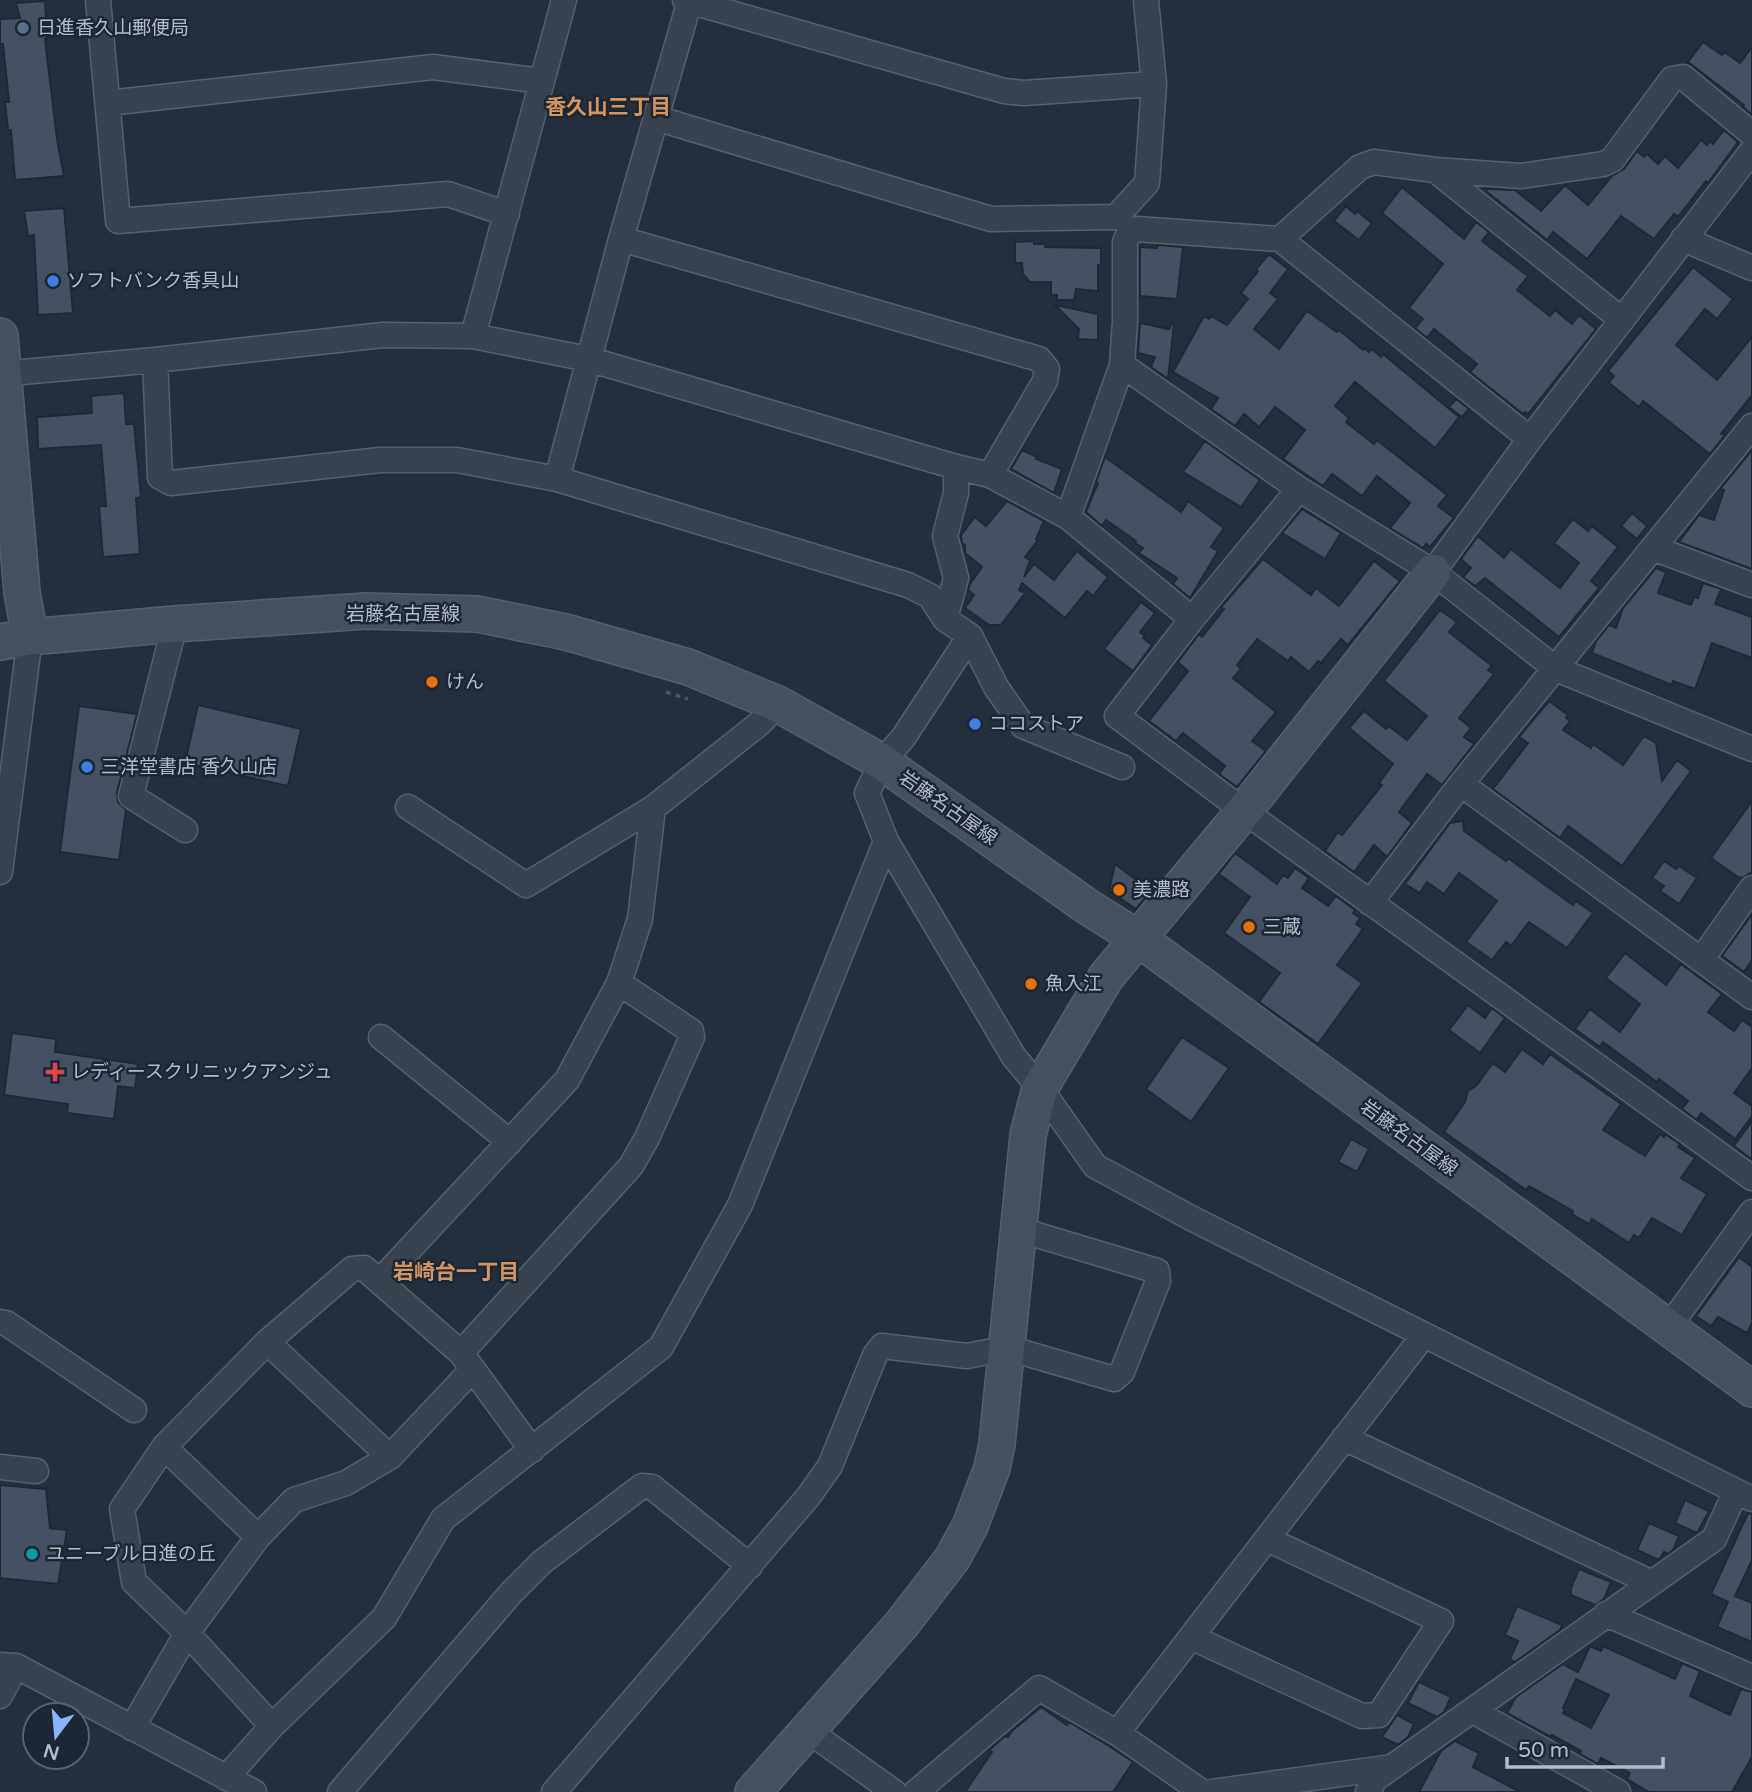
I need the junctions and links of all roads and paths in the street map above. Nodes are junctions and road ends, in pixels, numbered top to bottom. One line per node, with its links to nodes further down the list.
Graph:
1 (99, 0): 7 (street)
2 (564, 0): 5 (street)
3 (688, 0): 6 (street); 8 (street)
4 (1146, 0): 6 (street)
5 (541, 81): 7 (street); 12 (street)
6 (1154, 84): 8 (street)
7 (108, 103): 12 (street)
8 (656, 118): 13 (street)
9 (1752, 134): 11 (street)
10 (1752, 151): 15 (street)
11 (1435, 170): 14 (street); 17 (street)
12 (508, 214): 18 (street)
13 (621, 239): 20 (street); 27 (street)
14 (1280, 239): 22 (street); 25 (street)
15 (1684, 239): 16 (street); 17 (street)
16 (1752, 268)
17 (1622, 320): 25 (street)
18 (473, 335): 20 (street); 21 (street)
19 (0, 336): 23 (main road)
20 (588, 359): 26 (street); 28 (street)
21 (155, 360): 23 (street); 28 (street)
22 (1122, 365): 29 (street); 30 (street)
23 (2, 374): 38 (main road)
24 (1752, 427): 31 (street)
25 (1530, 439): 32 (street)
26 (956, 467): 27 (street); 34 (street)
27 (990, 475): 30 (street)
28 (557, 479): 34 (street)
29 (1299, 489): 32 (street); 35 (street)
30 (1068, 517): 35 (street)
31 (1653, 548): 33 (street); 39 (street)
32 (1433, 572): 39 (street); 49 (main road)
33 (1752, 585)
34 (945, 619): 37 (street)
35 (1192, 619): 49 (street)
36 (175, 624): 38 (main road, 岩藤名古屋線); 42 (main road, 岩藤名古屋線); 50 (street)
37 (970, 636): 44 (street); 45 (street)
38 (15, 640): 52 (street)
39 (1556, 669): 43 (street); 46 (street)
40 (654, 688): 41 (path)
41 (694, 701)
42 (778, 704): 44 (main road, 岩藤名古屋線); 48 (street)
43 (1752, 749)
44 (882, 762): 51 (street); 55 (main road, 岩藤名古屋線)
45 (1122, 767)
46 (1461, 784): 54 (street); 56 (street)
47 (408, 807): 48 (street)
48 (653, 808): 57 (street)
49 (1244, 811): 54 (street); 55 (main road)
50 (185, 830)
51 (886, 841): 60 (street); 76 (street)
52 (0, 872)
53 (1752, 888): 56 (street)
54 (1370, 902): 62 (street)
55 (1139, 939): 60 (main road); 67 (main road, 岩藤名古屋線)
56 (1701, 960): 58 (street)
57 (619, 983): 61 (street); 71 (street)
58 (1752, 997)
59 (381, 1037): 61 (street)
60 (1040, 1088): 64 (main road); 68 (street)
61 (510, 1142): 65 (street)
62 (1752, 1178)
63 (1752, 1212): 67 (street)
64 (1017, 1229): 70 (main road); 70 (street)
65 (380, 1281): 69 (street); 71 (street)
66 (2, 1315): 73 (street)
67 (1668, 1328): 72 (main road, 岩藤名古屋線)
68 (1424, 1335): 74 (street); 80 (street)
69 (267, 1342): 75 (street); 77 (street)
70 (1008, 1348): 83 (street); 94 (main road)
71 (467, 1361): 76 (street); 77 (street)
72 (1752, 1389)
73 (134, 1410)
74 (1345, 1438): 82 (street); 84 (street)
75 (164, 1447): 81 (street); 86 (street)
76 (531, 1450): 92 (street)
77 (390, 1457): 81 (street)
78 (0, 1467): 79 (street)
79 (36, 1471)
80 (1744, 1495): 84 (street)
81 (258, 1537): 86 (street)
82 (1267, 1539): 87 (street); 87 (street)
83 (750, 1566): 99 (street); 100 (street)
84 (1650, 1582): 85 (street)
85 (1606, 1614): 89 (street); 91 (street)
86 (187, 1633): 92 (street); 93 (street)
87 (1191, 1637): 95 (street)
88 (8, 1666): 90 (street); 93 (street)
89 (1752, 1678)
90 (0, 1696)
91 (1473, 1711): 96 (street); 107 (street)
92 (272, 1726): 97 (street)
93 (132, 1728): 97 (street)
94 (807, 1730): 101 (main road); 102 (street)
95 (1117, 1733): 103 (street); 104 (street)
96 (1393, 1767): 105 (street); 106 (street)
97 (226, 1777): 98 (street)
98 (254, 1792)
99 (340, 1792)
100 (554, 1792)
101 (754, 1792)
102 (894, 1792)
103 (916, 1792)
104 (1202, 1792)
105 (1211, 1792)
106 (1368, 1792)
107 (1618, 1792)

